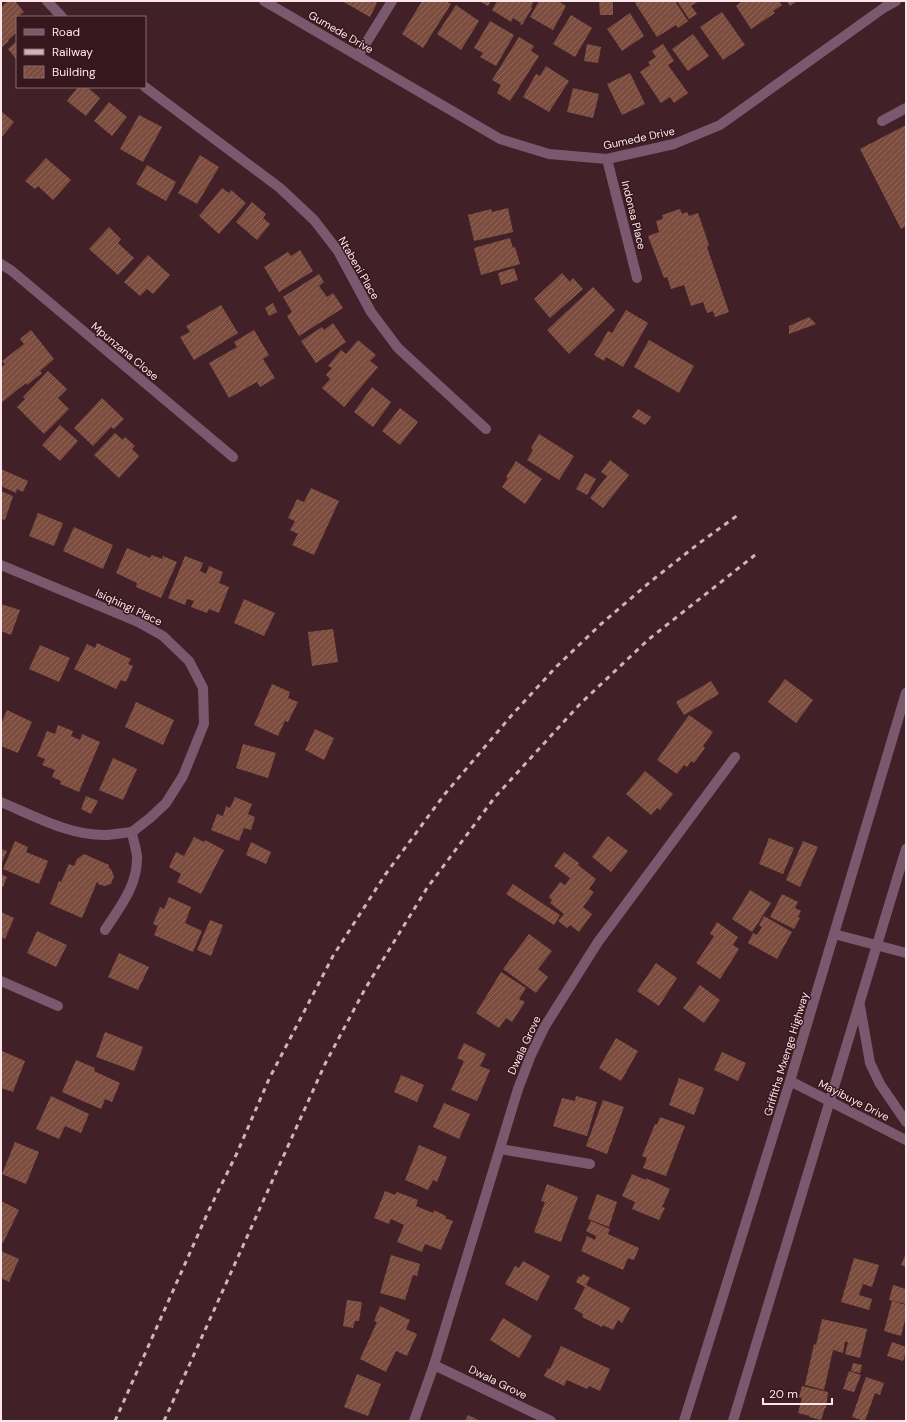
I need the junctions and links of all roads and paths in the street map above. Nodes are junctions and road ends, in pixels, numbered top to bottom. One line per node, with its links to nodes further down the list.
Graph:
1 (47, 1): 5 (street)
2 (264, 1): 6 (street, Gumede Drive)
3 (392, 1): 6 (street)
4 (896, 1): 10 (street, Gumede Drive)
5 (61, 16)
6 (358, 56): 10 (street, Gumede Drive)
7 (146, 88): 13 (street, Ntabeni Place)
8 (906, 108): 9 (street)
9 (882, 121)
10 (607, 159): 12 (street, Indonsa Place)
11 (1, 264): 14 (street, Mpunzana Close)
12 (637, 278)
13 (486, 429)
14 (234, 457)
15 (1, 565): 19 (street, Isiqhingi Place)
16 (906, 693): 22 (street, Griffiths Mxenge Highway)
17 (735, 757): 32 (street, Dwala Grove)
18 (1, 802): 19 (street)
19 (132, 832): 21 (street)
20 (906, 849): 23 (street)
21 (105, 930)
22 (834, 934): 23 (street); 28 (street, Griffiths Mxenge Highway)
23 (877, 946): 24 (street); 26 (street)
24 (906, 953)
25 (1, 981): 27 (street)
26 (859, 1004): 29 (street); 30 (street)
27 (58, 1006)
28 (790, 1081): 29 (street, Mayibuye Drive); 37 (street, Griffiths Mxenge Highway)
29 (830, 1101): 31 (street, Mayibuye Drive); 38 (street)
30 (906, 1122)
31 (906, 1140)
32 (500, 1149): 33 (street); 34 (street, Dwala Grove)
33 (590, 1164)
34 (434, 1365): 35 (street, Dwala Grove); 36 (street, Dwala Grove)
35 (414, 1421)
36 (550, 1421)
37 (684, 1421)
38 (733, 1421)

